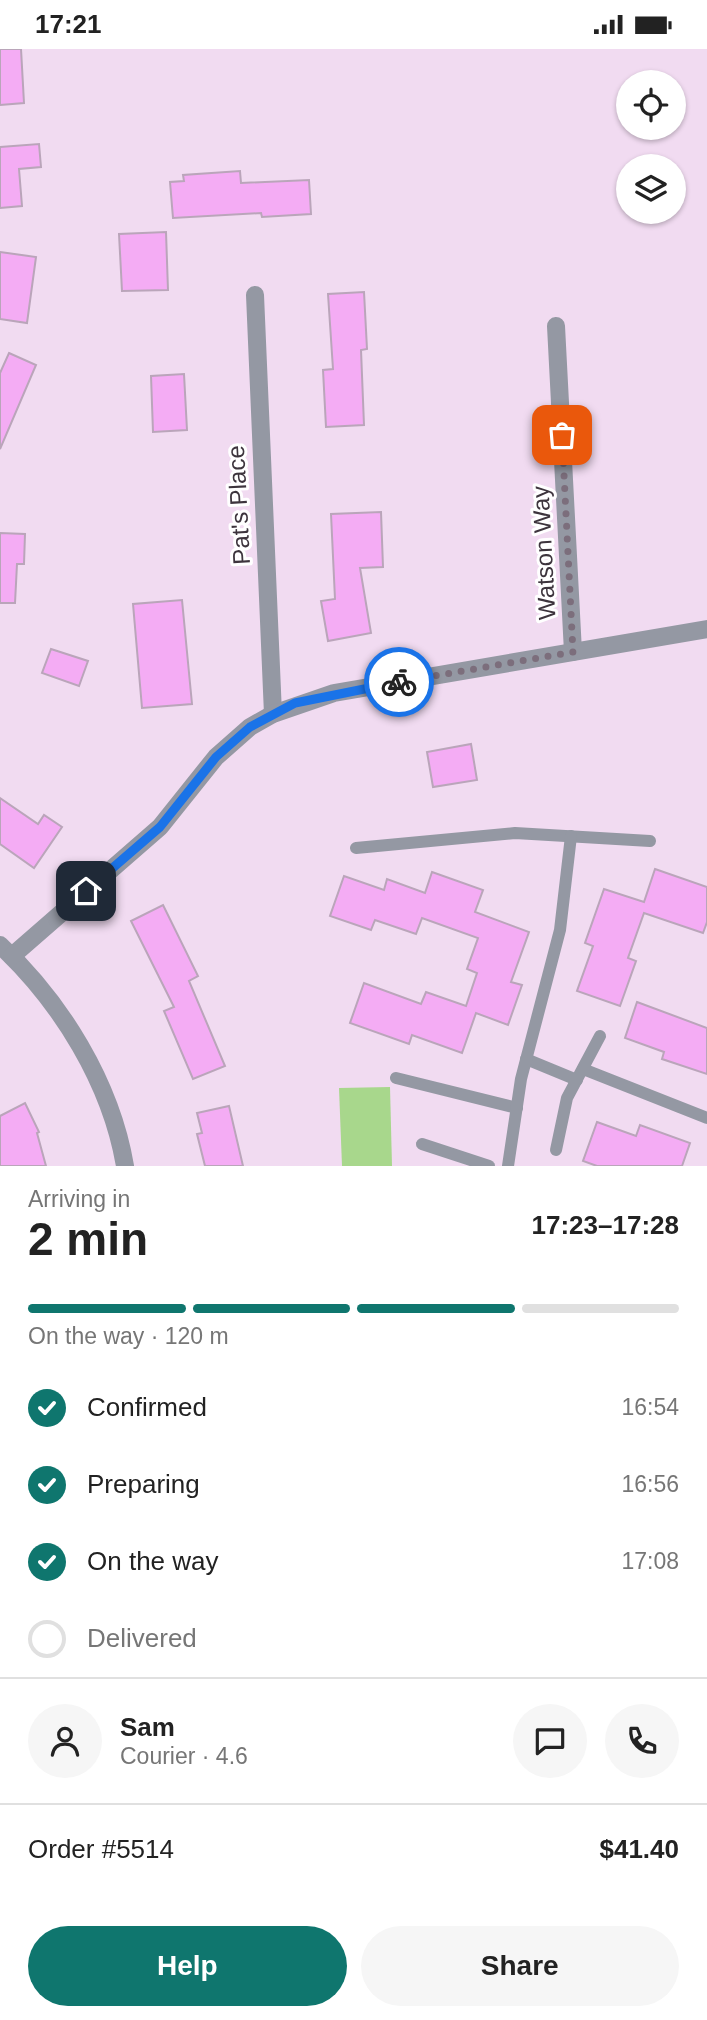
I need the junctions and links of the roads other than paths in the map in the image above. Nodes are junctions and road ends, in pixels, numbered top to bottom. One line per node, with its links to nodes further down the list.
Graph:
1 (255, 295): 5 (street, Pat's Place)
2 (556, 326): 4 (street, Watson Way)
3 (707, 629): 4 (street)
4 (573, 652): 5 (street)
5 (273, 714): 9 (street)
6 (571, 836): 7 (lane); 8 (lane); 11 (lane)
7 (650, 841)
8 (356, 848)
9 (6, 951): 18 (street)
10 (600, 1036): 12 (lane)
11 (526, 1059): 12 (lane); 14 (lane)
12 (580, 1075): 15 (lane); 17 (lane)
13 (396, 1078): 14 (lane)
14 (517, 1108): 20 (lane)
15 (707, 1118)
16 (422, 1144): 19 (lane)
17 (556, 1150)
18 (125, 1166)
19 (489, 1166)
20 (508, 1166)

